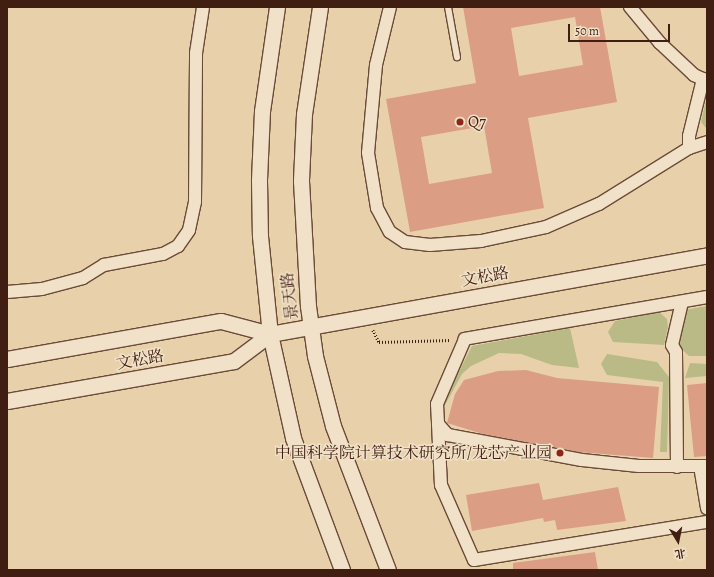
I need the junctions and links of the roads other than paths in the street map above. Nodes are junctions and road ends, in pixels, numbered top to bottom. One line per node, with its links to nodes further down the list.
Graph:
1 (203, 7): 12 (street)
2 (277, 7): 16 (street, 景天路)
3 (320, 7): 15 (street, 景天路)
4 (390, 7): 10 (street)
5 (448, 7): 7 (lane)
6 (630, 7): 8 (street)
7 (457, 57)
8 (705, 80): 10 (street)
9 (707, 142): 10 (street)
10 (689, 148)
11 (707, 255): 15 (street, 文松路)
12 (7, 292)
13 (707, 298): 14 (street)
14 (682, 302): 19 (street); 21 (street)
15 (311, 327): 16 (street, 文松路); 25 (street, 景天路)
16 (270, 334): 17 (street, 文松路); 18 (street, 文松路); 24 (street, 景天路)
17 (7, 359)
18 (7, 401)
19 (438, 424): 21 (street); 23 (street)
20 (704, 466): 21 (street); 22 (street)
21 (678, 467)
22 (707, 508)
23 (707, 522)
24 (342, 570)
25 (388, 570)

